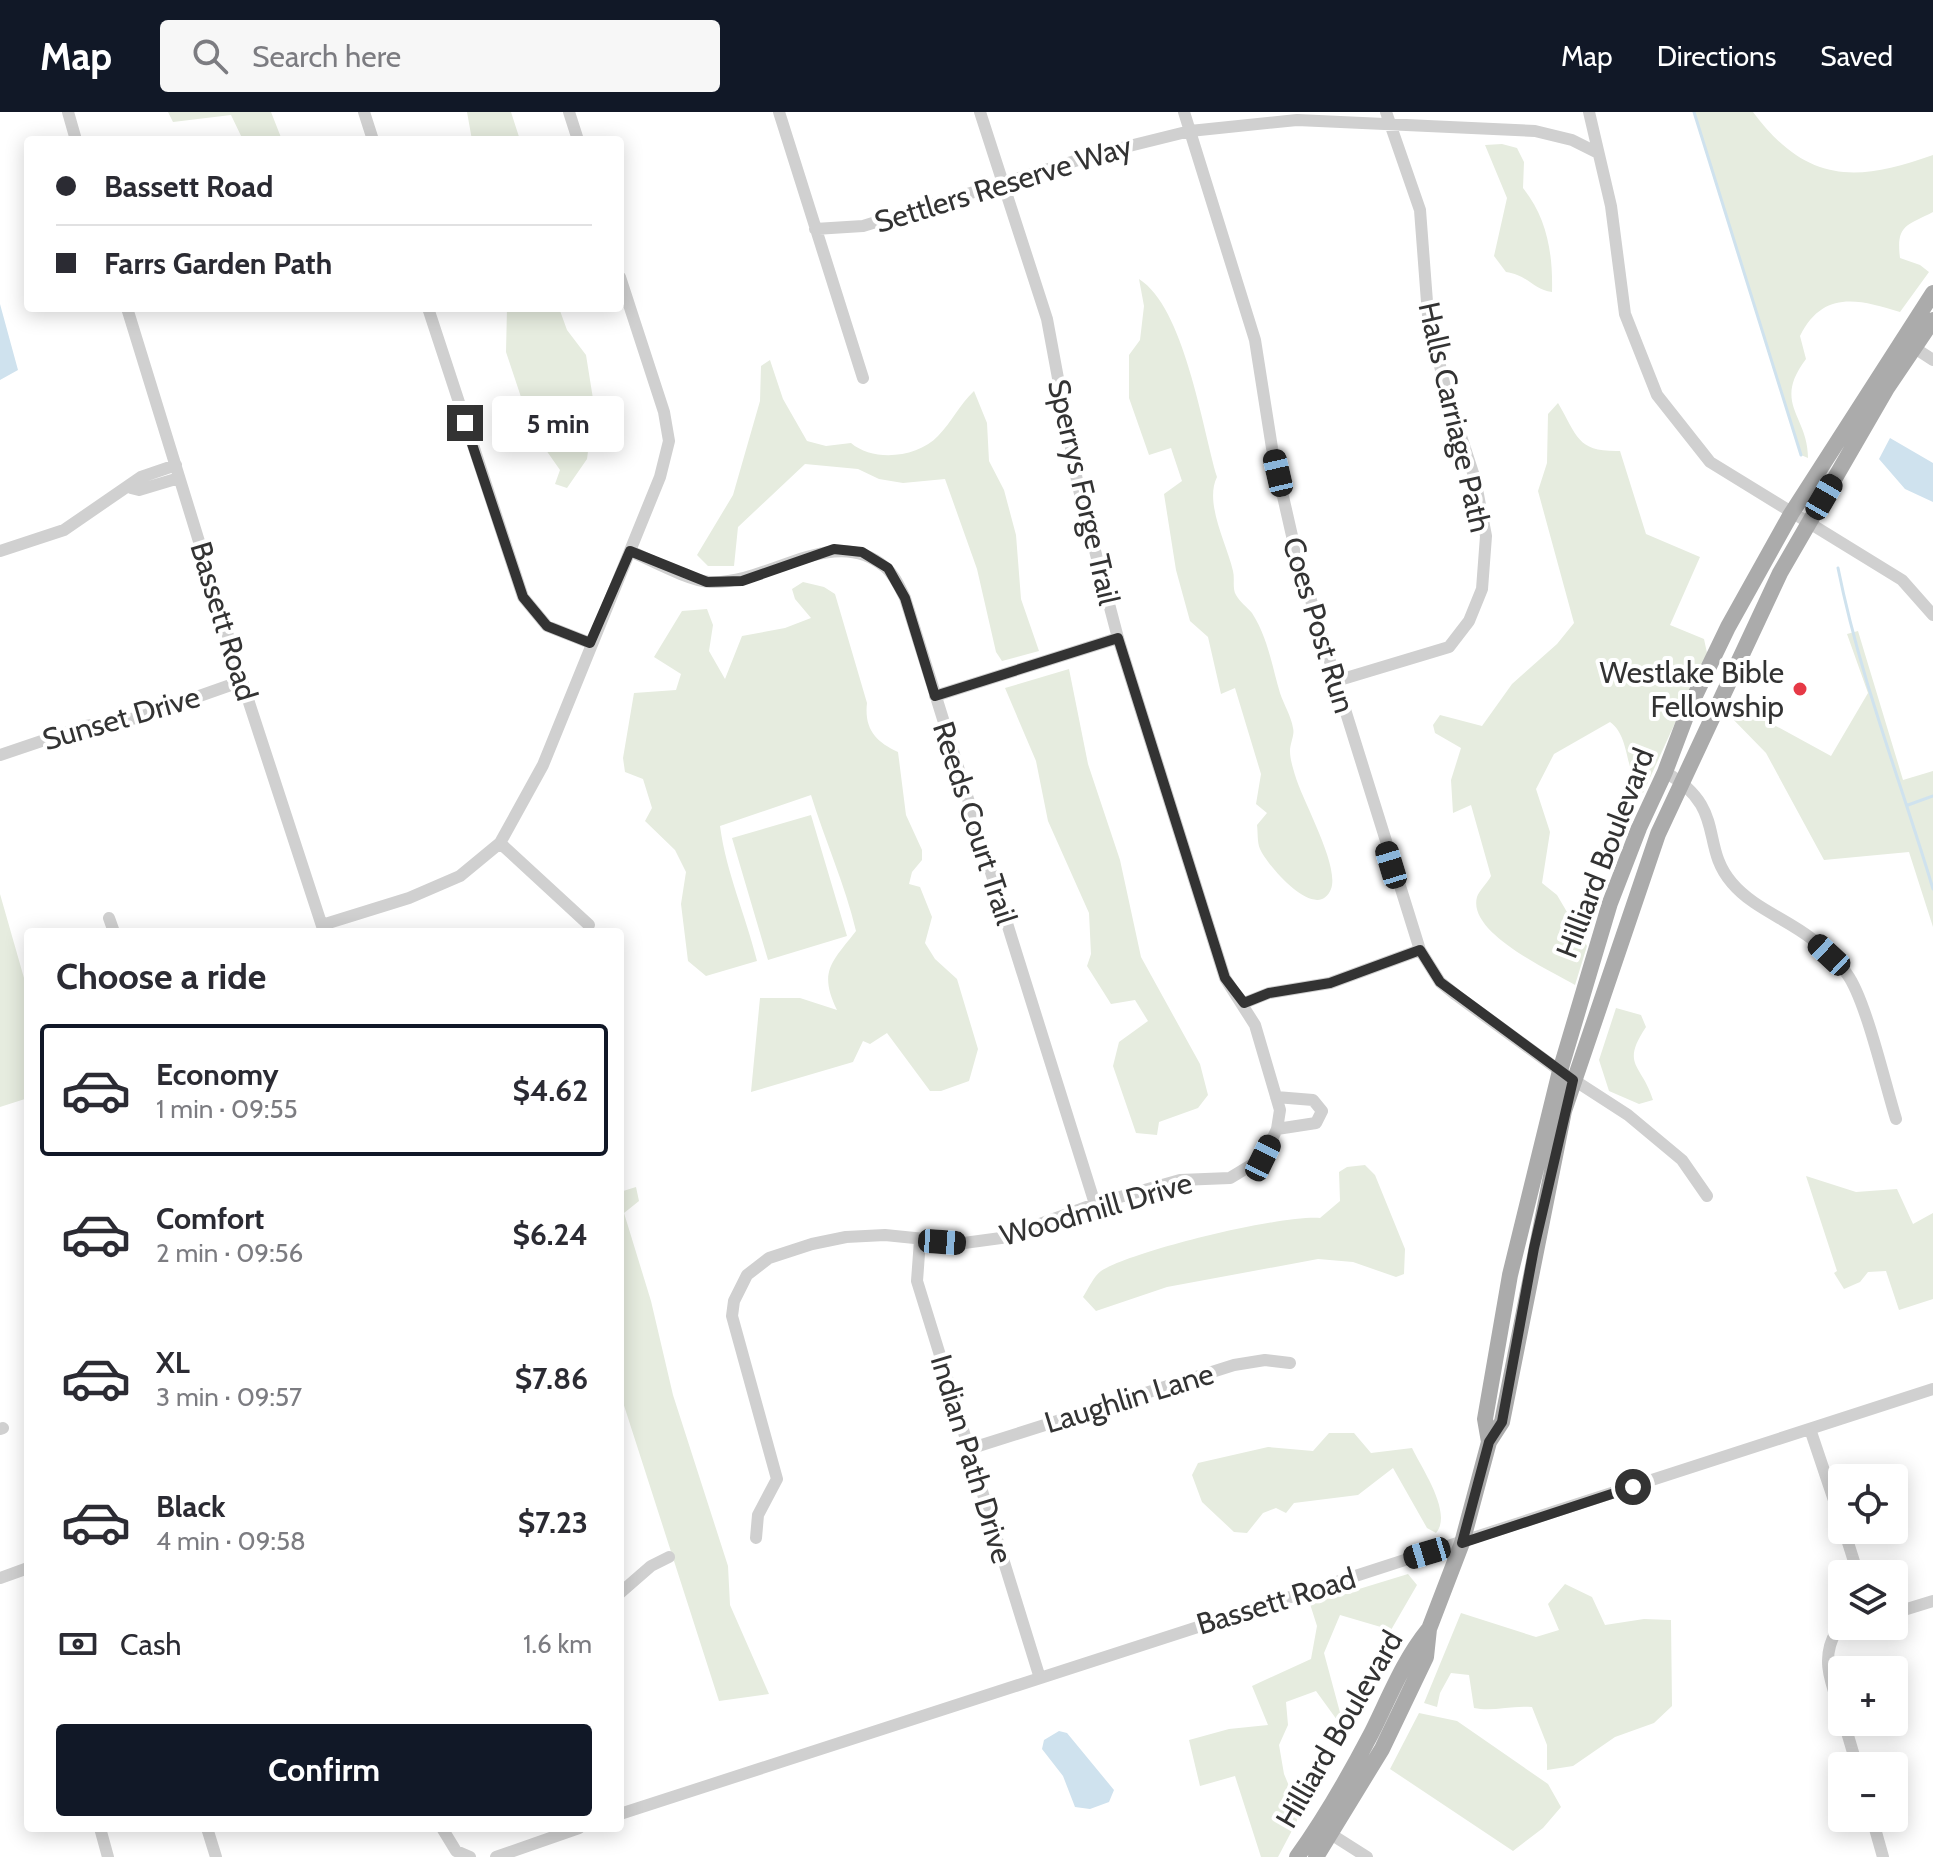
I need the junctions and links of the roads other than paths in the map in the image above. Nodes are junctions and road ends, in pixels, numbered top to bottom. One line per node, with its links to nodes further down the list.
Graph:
1 (68, 112): 10 (street)
2 (364, 112): 11 (street)
3 (569, 112): 12 (street)
4 (779, 112): 15 (street)
5 (980, 112): 14 (street, Sperrys Forge Trail)
6 (1184, 112): 9 (street, Coes Post Run)
7 (1589, 112): 13 (street)
8 (1388, 118): 9 (street, Settlers Reserve Way); 13 (street, Settlers Reserve Way); 33 (street, Halls Carriage Path)
9 (1190, 131): 14 (street, Settlers Reserve Way); 33 (street, Coes Post Run)
10 (75, 136)
11 (372, 136)
12 (577, 136)
13 (1596, 152): 25 (street)
14 (1004, 186): 15 (street, Settlers Reserve Way); 30 (street, Sperrys Forge Trail)
15 (815, 229): 23 (street)
16 (624, 289): 28 (street)
17 (1933, 293): 21 (main road, Hilliard Boulevard)
18 (128, 312): 24 (street, Bassett Road)
19 (429, 312): 31 (street)
20 (1933, 320): 21 (main road, Hilliard Boulevard)
21 (1908, 344): 22 (street); 25 (main road, Hilliard Boulevard); 26 (main road, Hilliard Boulevard)
22 (1933, 360)
23 (863, 378)
24 (178, 471): 27 (street); 32 (street, Bassett Road)
25 (1791, 514): 26 (street); 36 (main road, Hilliard Boulevard)
26 (1808, 523): 29 (street); 37 (main road, Hilliard Boulevard)
27 (0, 551)
28 (630, 551): 31 (street); 34 (street, Reeds Court Trail)
29 (1933, 615)
30 (1118, 638): 34 (street); 44 (street, Sperrys Forge Trail)
31 (590, 643): 38 (street)
32 (242, 681): 35 (street, Sunset Drive); 42 (street, Bassett Road)
33 (1336, 681): 43 (street, Coes Post Run)
34 (935, 696): 50 (street, Reeds Court Trail)
35 (0, 755)
36 (1665, 772): 37 (street); 45 (main road, Hilliard Boulevard)
37 (1681, 781): 45 (main road, Hilliard Boulevard); 47 (street)
38 (500, 843): 40 (street); 42 (street)
39 (109, 918): 41 (street)
40 (589, 925)
41 (113, 928)
42 (323, 928)
43 (1420, 950): 44 (street); 45 (street, Coes Post Run)
44 (1244, 1003): 46 (street, Sperrys Forge Trail)
45 (1565, 1075): 49 (street, Coes Post Run); 58 (main road, Hilliard Boulevard)
46 (1276, 1097): 48 (street, Sperrys Forge Trail); 48 (street)
47 (1896, 1119)
48 (1277, 1129): 50 (street, Woodmill Drive)
49 (1707, 1196)
50 (1095, 1204): 51 (street, Woodmill Drive)
51 (920, 1240): 55 (street, Indian Path Drive); 57 (street, Woodmill Drive)
52 (1290, 1363): 55 (street, Laughlin Lane)
53 (1933, 1389): 54 (street, Bassett Road)
54 (1810, 1429): 56 (street); 58 (street, Bassett Road)
55 (969, 1449): 69 (street, Indian Path Drive)
56 (1828, 1482)
57 (756, 1538)
58 (1462, 1543): 69 (street, Bassett Road); 71 (main road, Hilliard Boulevard)
59 (669, 1557): 63 (street)
60 (24, 1569): 62 (street)
61 (624, 1576): 63 (street)
62 (0, 1578)
63 (631, 1582): 64 (street)
64 (624, 1589)
65 (1933, 1601): 66 (street)
66 (1908, 1609)
67 (1831, 1640): 68 (street)
68 (1828, 1667)
69 (1039, 1675): 70 (street, Bassett Road)
70 (624, 1813)
71 (1325, 1830): 81 (main road, Hilliard Boulevard); 82 (main road, Hilliard Boulevard); 83 (street)
72 (101, 1832): 77 (street)
73 (208, 1832): 78 (street)
74 (444, 1832): 79 (street)
75 (568, 1832): 80 (street)
76 (1876, 1832): 84 (street)
77 (108, 1857)
78 (216, 1857)
79 (470, 1857)
80 (496, 1857)
81 (1297, 1857)
82 (1316, 1857)
83 (1367, 1857)
84 (1883, 1857)

